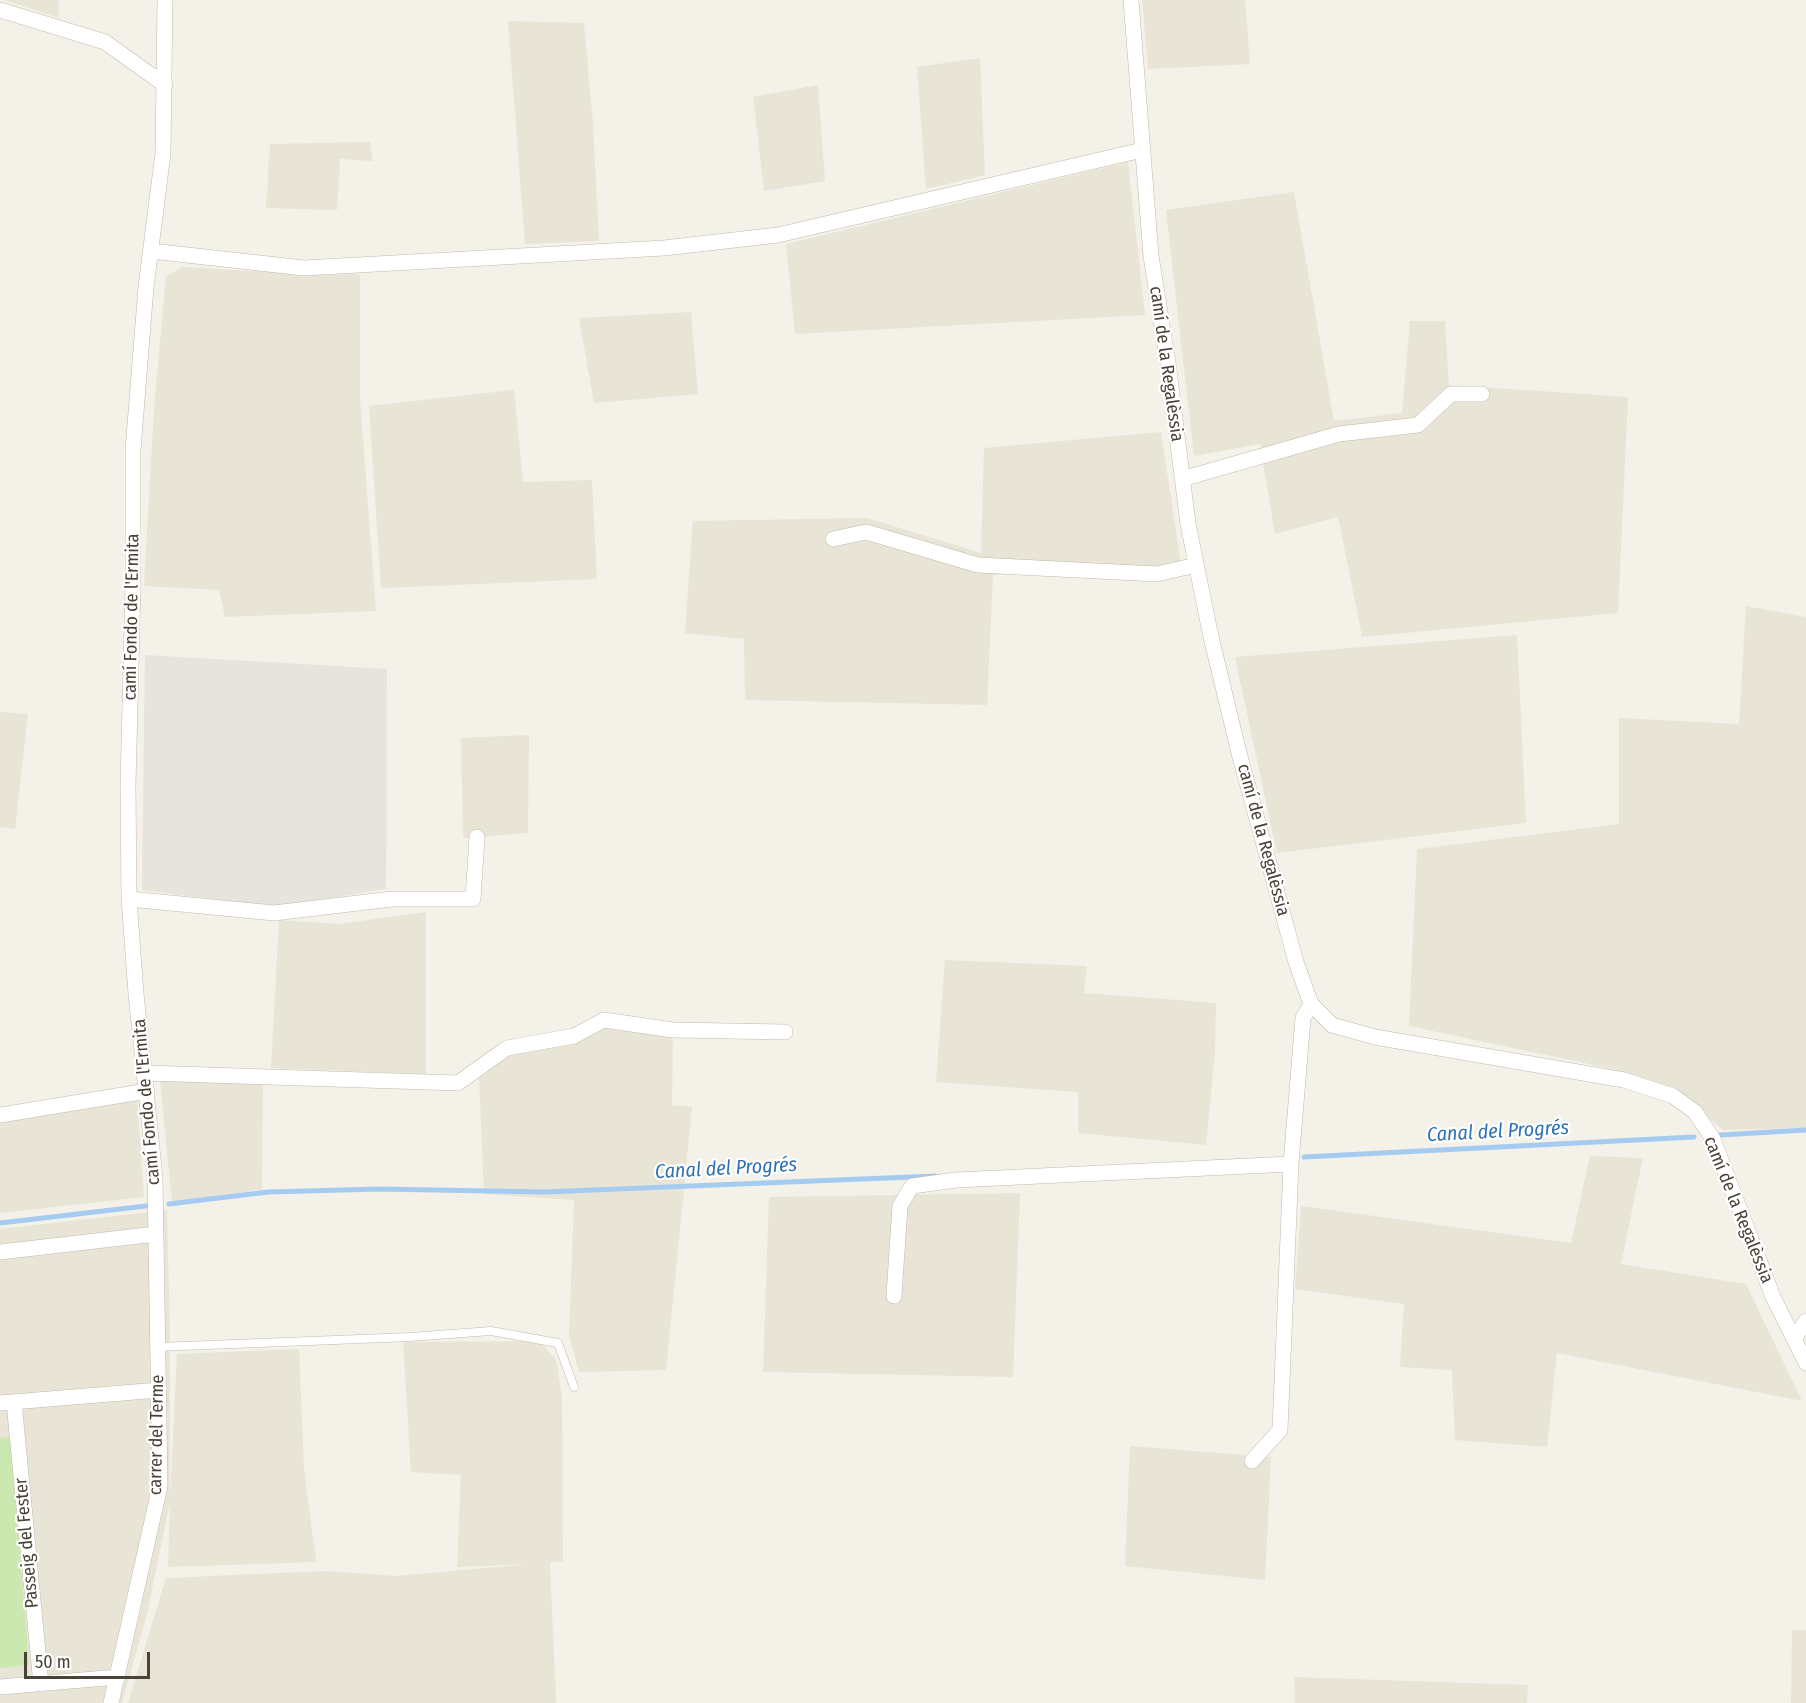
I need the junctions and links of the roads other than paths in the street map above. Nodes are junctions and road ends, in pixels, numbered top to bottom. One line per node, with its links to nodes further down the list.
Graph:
1 (165, 0): 4 (street, camí Fondo de l'Ermita)
2 (1131, 0): 5 (street, camí de la Regalèssia)
3 (0, 10): 4 (street)
4 (165, 85): 6 (street, camí Fondo de l'Ermita)
5 (1142, 150): 6 (street); 8 (street, camí de la Regalèssia)
6 (151, 251): 12 (street, camí Fondo de l'Ermita)
7 (1482, 394): 8 (street)
8 (1182, 479): 10 (street, camí de la Regalèssia)
9 (834, 539): 10 (street)
10 (1196, 565): 13 (street, camí de la Regalèssia)
11 (477, 837): 12 (street)
12 (129, 899): 15 (street, camí Fondo de l'Ermita)
13 (1311, 1004): 18 (street); 23 (street, camí de la Regalèssia)
14 (785, 1032): 15 (street)
15 (145, 1073): 16 (street, camí Fondo de l'Ermita)
16 (147, 1091): 17 (street); 19 (street, camí Fondo de l'Ermita)
17 (0, 1115)
18 (1291, 1164): 21 (street); 29 (street)
19 (156, 1234): 20 (street); 24 (street, carrer del Terme)
20 (0, 1252)
21 (894, 1296)
22 (1806, 1321): 23 (street)
23 (1794, 1339): 25 (street, camí de la Regalèssia)
24 (158, 1347): 26 (lane); 27 (street, carrer del Terme)
25 (1806, 1363)
26 (574, 1387)
27 (159, 1390): 28 (street); 30 (street, carrer del Terme)
28 (7, 1402): 31 (street, Passeig del Fester)
29 (1252, 1461)
30 (118, 1677): 31 (street); 33 (street, carrer del Terme)
31 (41, 1684): 32 (street)
32 (0, 1687)
33 (111, 1703)

